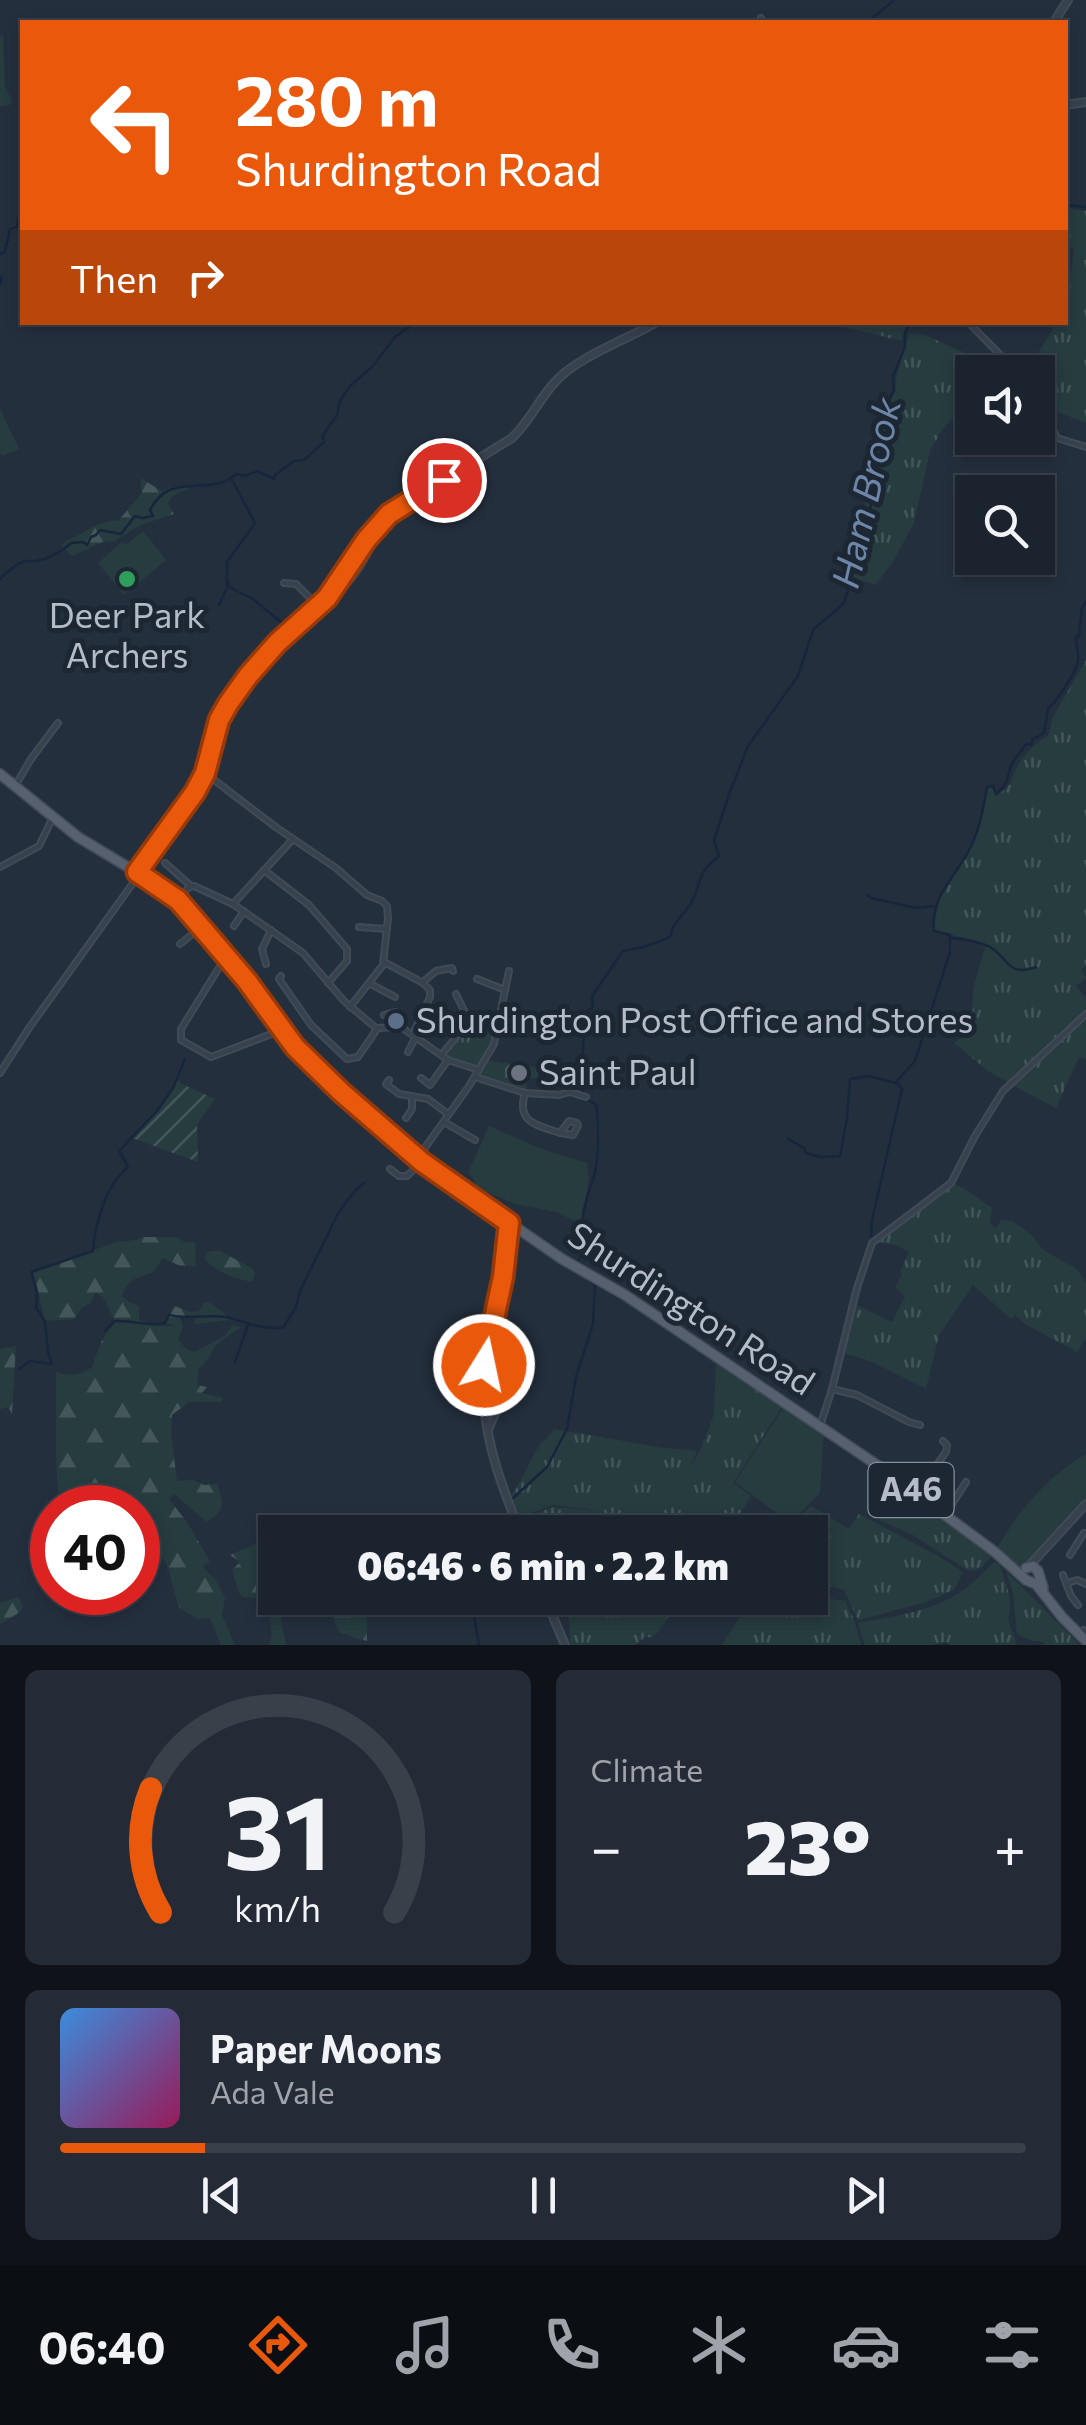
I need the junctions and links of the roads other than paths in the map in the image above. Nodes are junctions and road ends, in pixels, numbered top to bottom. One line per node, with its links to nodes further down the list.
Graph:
1 (651, 325): 7 (street)
2 (971, 325): 3 (street)
3 (1000, 355)
4 (1055, 436): 5 (street)
5 (1086, 448)
6 (284, 583): 7 (street)
7 (318, 606): 9 (street)
8 (58, 723): 11 (street)
9 (205, 773): 13 (street); 17 (street)
10 (0, 774): 11 (main road, Shurdington Road / A46)
11 (14, 786): 12 (main road, Shurdington Road / A46)
12 (53, 817): 15 (street); 17 (main road, Shurdington Road / A46)
13 (292, 839): 16 (street); 25 (street)
14 (165, 863): 18 (street)
15 (0, 868)
16 (264, 870): 20 (street); 35 (street)
17 (138, 873): 19 (main road, Shurdington Road / A46); 54 (street)
18 (191, 886): 19 (street); 20 (street)
19 (178, 900): 22 (main road, Shurdington Road / A46)
20 (233, 904): 21 (street)
21 (244, 911): 23 (street); 26 (street)
22 (202, 926): 27 (street); 28 (main road, Shurdington Road / A46)
23 (234, 926)
24 (359, 926): 25 (street)
25 (387, 928): 29 (street)
26 (271, 930): 30 (street); 35 (street)
27 (180, 944)
28 (226, 956): 48 (main road, Shurdington Road / A46); 48 (street)
29 (384, 962): 36 (street); 37 (street)
30 (266, 964)
31 (453, 968): 37 (street)
32 (509, 971): 38 (street)
33 (279, 979): 47 (street)
34 (477, 979): 38 (street)
35 (328, 983): 41 (street)
36 (370, 983): 40 (street); 41 (street)
37 (423, 983): 49 (street)
38 (504, 990): 45 (street)
39 (456, 994): 44 (street)
40 (395, 997)
41 (350, 1007): 47 (street)
42 (1086, 1014): 74 (street)
43 (384, 1015): 46 (street)
44 (468, 1019): 45 (street); 51 (street)
45 (498, 1021): 53 (street)
46 (401, 1026): 47 (street); 49 (street)
47 (381, 1029)
48 (282, 1030): 65 (main road, Shurdington Road / A46)
49 (415, 1035): 50 (street); 51 (street)
50 (408, 1052)
51 (441, 1055): 52 (street)
52 (448, 1060): 53 (street); 56 (street)
53 (479, 1070): 55 (street)
54 (0, 1073)
55 (475, 1077): 58 (street); 61 (street)
56 (421, 1078)
57 (386, 1084): 59 (street)
58 (525, 1093): 60 (street); 66 (street)
59 (412, 1096): 61 (street); 63 (street)
60 (586, 1097)
61 (448, 1114): 64 (street)
62 (388, 1116): 65 (street)
63 (406, 1118)
64 (442, 1122): 67 (street); 68 (street)
65 (379, 1126): 68 (main road, Shurdington Road / A46)
66 (560, 1133)
67 (474, 1140)
68 (420, 1160): 69 (street); 70 (main road, Shurdington Road / A46)
69 (390, 1169)
70 (509, 1223): 71 (street); 76 (main road, Shurdington Road / A46)
71 (486, 1353): 72 (street); 73 (street)
72 (502, 1374): 73 (street); 77 (street)
73 (484, 1378): 77 (street)
74 (832, 1389): 75 (street); 76 (street)
75 (920, 1425)
76 (819, 1426): 80 (main road, Shurdington Road / A46)
77 (488, 1434): 82 (street)
78 (943, 1440): 80 (street)
79 (966, 1482): 83 (street)
80 (916, 1494): 83 (main road, Shurdington Road / A46)
81 (1086, 1504): 86 (street)
82 (514, 1515)
83 (944, 1515): 86 (main road, Shurdington Road / A46)
84 (1084, 1533): 85 (street)
85 (1070, 1555)
86 (1032, 1574): 92 (main road, Shurdington Road / A46)
87 (1062, 1575): 88 (street)
88 (1066, 1583): 89 (street); 90 (street)
89 (1086, 1584)
90 (1077, 1602)
91 (553, 1615): 93 (street)
92 (1085, 1636)
93 (565, 1645)

